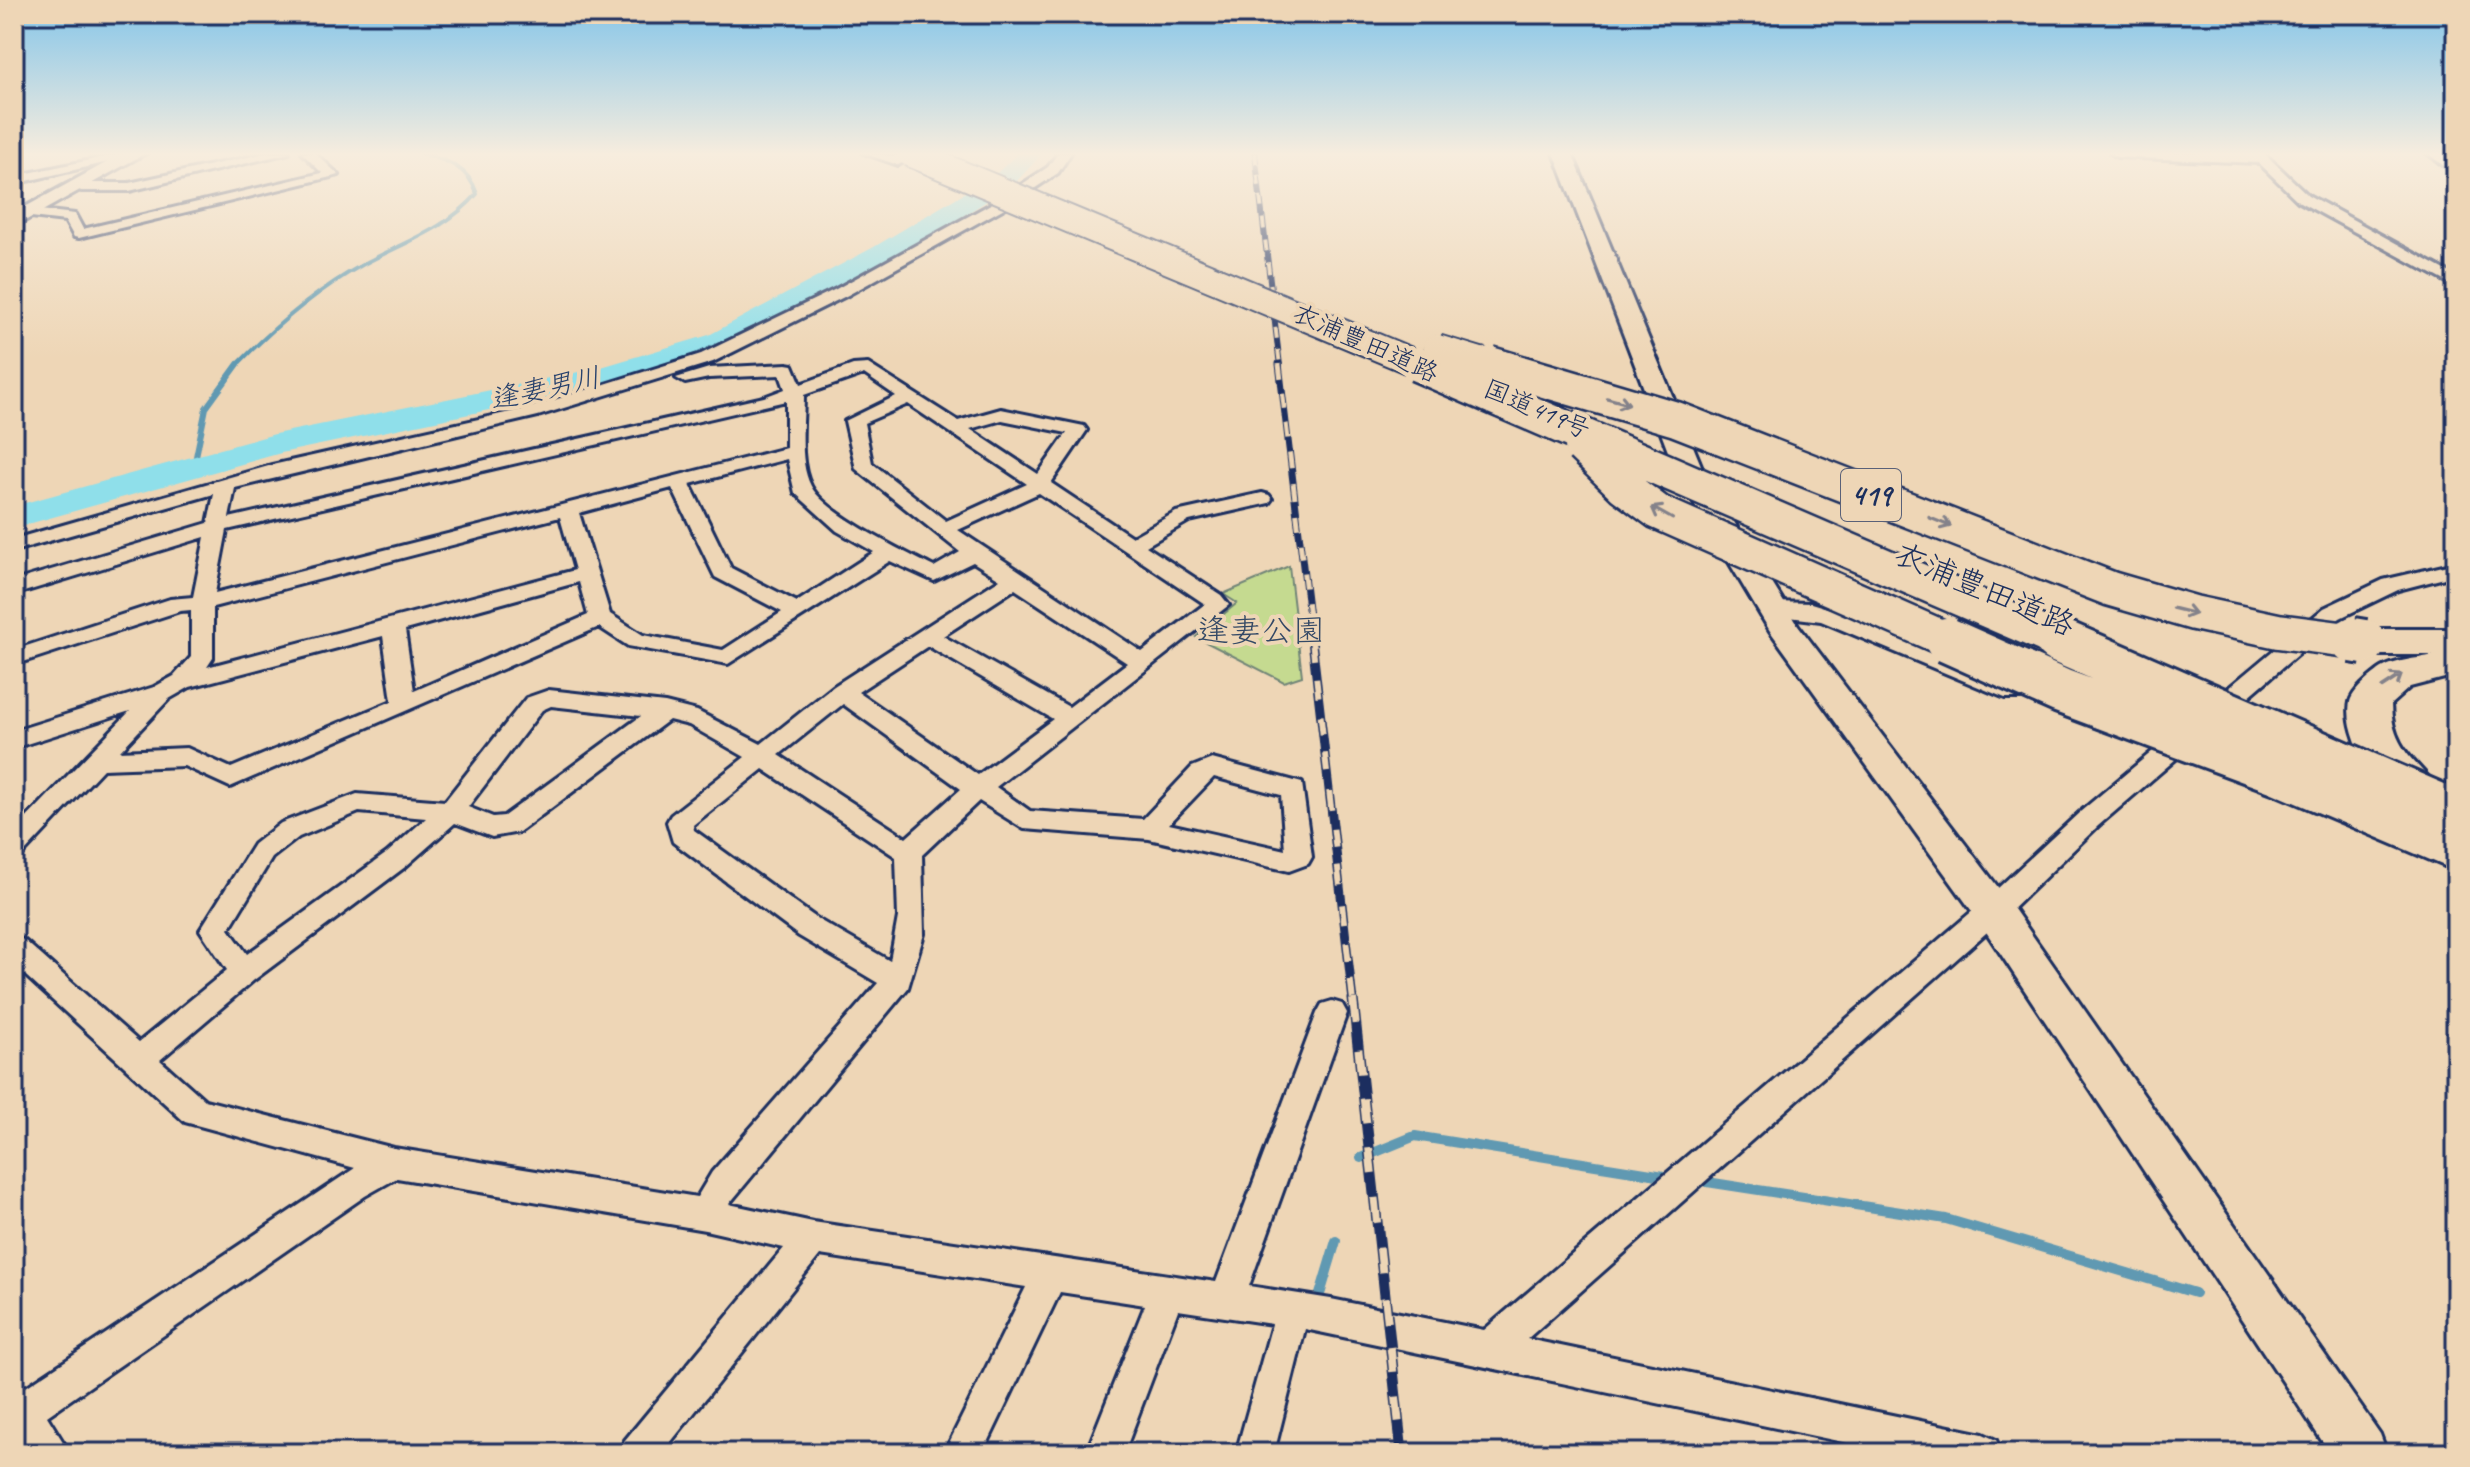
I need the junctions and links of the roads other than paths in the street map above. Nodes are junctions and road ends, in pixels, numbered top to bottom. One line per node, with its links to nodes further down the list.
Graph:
1 (72, 221): 2 (street)
2 (133, 221)
3 (970, 221): 15 (street)
4 (1062, 221): 11 (highway, 衣浦豊田道路 / 419, bridge)
5 (1098, 221): 11 (highway, 衣浦豊田道路 / 419, bridge)
6 (1098, 221): 11 (highway, 衣浦豊田道路 / 419)
7 (1101, 221): 11 (highway, 419)
8 (1113, 221): 11 (highway, 衣浦豊田道路 / 419)
9 (1590, 221): 23 (street)
10 (2346, 221): 12 (street)
11 (1186, 256): 14 (highway, 衣浦豊田道路 / 419); 21 (highway, 衣浦豊田道路 / 419, bridge)
12 (2456, 282)
13 (1339, 322): 23 (highway, 国道419号)
14 (1382, 331): 45 (highway, 衣浦豊田道路 / 419, one-way to 45, bridge); 59 (highway, 衣浦豊田道路 / 419)
15 (707, 358): 16 (street); 19 (street)
16 (745, 371): 17 (street); 19 (street)
17 (795, 392): 18 (street); 22 (street); 29 (street)
18 (908, 397): 20 (street); 30 (street)
19 (580, 398): 26 (street)
20 (954, 428): 25 (street); 25 (street)
21 (1564, 429): 61 (highway, 衣浦豊田道路 / 419, bridge); 65 (highway, 衣浦豊田道路 / 419, one-way to 21, bridge)
22 (795, 451): 24 (street); 33 (street)
23 (1691, 475): 40 (street)
24 (679, 482): 28 (street); 41 (street)
25 (1040, 485): 30 (street); 32 (street)
26 (225, 487): 29 (street); 31 (street)
27 (1262, 499): 32 (street)
28 (568, 510): 36 (street); 39 (street)
29 (219, 526): 38 (street); 39 (street)
30 (946, 528): 34 (street)
31 (14, 545)
32 (1133, 545): 47 (street)
33 (889, 552): 34 (street); 41 (street)
34 (974, 553): 37 (street)
35 (2456, 569): 55 (street)
36 (588, 573): 42 (street); 43 (street)
37 (1014, 580): 44 (street); 47 (street)
38 (14, 588)
39 (202, 603): 46 (street); 49 (street)
40 (1773, 609): 55 (street); 68 (street)
41 (797, 611): 42 (street)
42 (600, 618): 51 (street)
43 (393, 626): 49 (street); 51 (street)
44 (926, 636): 50 (street); 53 (street)
45 (2456, 642)
46 (14, 658)
47 (1142, 662): 53 (street)
48 (2456, 662): 62 (highway, one-way to 48)
49 (172, 687): 54 (street); 57 (street)
50 (842, 692): 56 (street); 58 (street)
51 (404, 705): 57 (street)
52 (665, 711): 56 (street); 60 (street); 60 (street)
53 (1070, 718): 58 (street)
54 (14, 740)
55 (2173, 749): 67 (street); 68 (street)
56 (762, 756): 66 (street); 71 (street)
57 (97, 761): 64 (street)
58 (979, 787): 63 (street); 66 (street)
59 (2456, 789)
60 (451, 811): 70 (street); 70 (street)
61 (2456, 813)
62 (2456, 826)
63 (1149, 829): 63 (street)
64 (14, 847)
65 (2456, 847)
66 (908, 852): 71 (street)
67 (2456, 862)
68 (1993, 910): 81 (street); 89 (street)
69 (14, 948): 73 (street)
70 (244, 972): 73 (street)
71 (898, 980): 75 (street)
72 (1332, 1013): 79 (street)
73 (137, 1061): 74 (street)
74 (394, 1163): 75 (street); 82 (street)
75 (705, 1214): 76 (street)
76 (813, 1238): 77 (street); 84 (street)
77 (1050, 1275): 78 (street); 85 (street)
78 (1168, 1291): 79 (street); 86 (street)
79 (1226, 1301): 80 (street)
80 (1292, 1313): 81 (street); 87 (street)
81 (1489, 1349): 88 (street)
82 (17, 1410): 83 (street)
83 (51, 1453)
84 (638, 1453)
85 (963, 1453)
86 (1105, 1453)
87 (1255, 1453)
88 (1983, 1453)
89 (2361, 1453)

